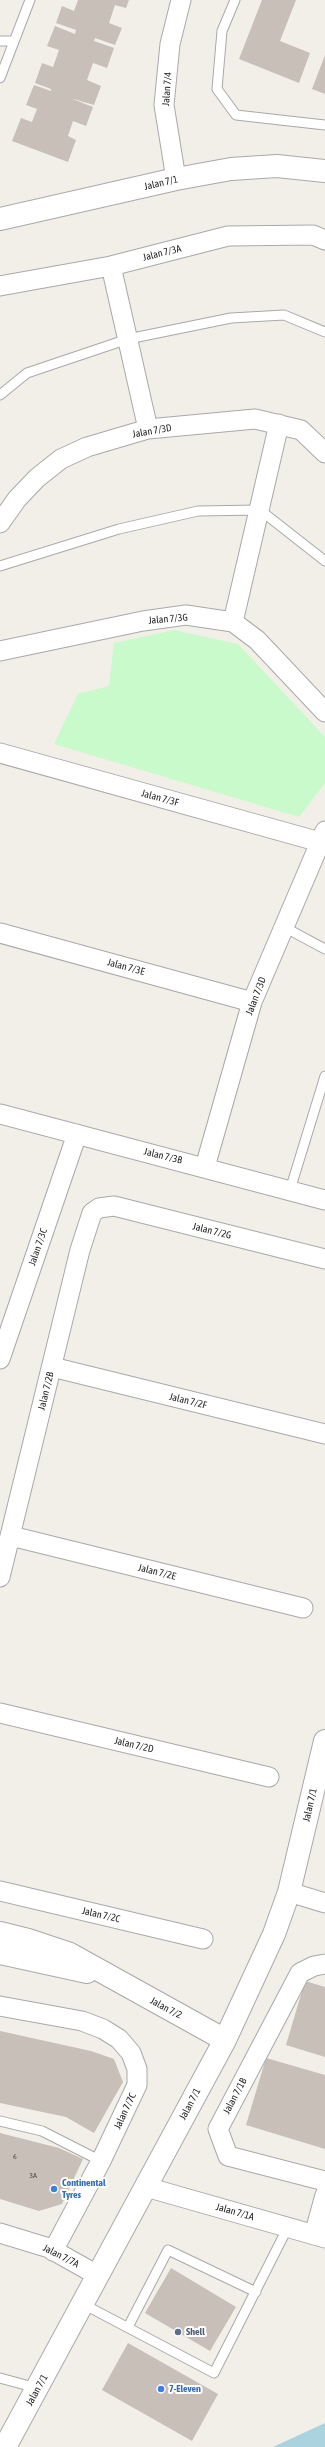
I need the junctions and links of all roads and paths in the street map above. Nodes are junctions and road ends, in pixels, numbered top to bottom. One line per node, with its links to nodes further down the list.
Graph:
1 (30, 0): 5 (lane)
2 (182, 0): 9 (street, Jalan 7/4)
3 (235, 0): 7 (lane)
4 (0, 41): 5 (lane)
5 (14, 41): 6 (lane)
6 (0, 78)
7 (325, 125)
8 (325, 171): 9 (street, Jalan 7/1)
9 (176, 180): 10 (street, Jalan 7/1)
10 (0, 219)
11 (325, 240): 12 (street, Jalan 7/3A)
12 (111, 266): 13 (street, Jalan 7/3A); 15 (street)
13 (0, 286)
14 (325, 332): 15 (lane)
15 (128, 339): 16 (lane); 18 (street)
16 (0, 395)
17 (279, 424): 18 (street, Jalan 7/3D); 19 (street, Jalan 7/3D); 20 (street)
18 (148, 430): 21 (street, Jalan 7/3D)
19 (325, 453)
20 (260, 510): 22 (lane); 23 (lane); 24 (street)
21 (0, 523)
22 (325, 561)
23 (0, 566)
24 (233, 622): 25 (street, Jalan 7/3G); 26 (street, Jalan 7/3G)
25 (0, 651)
26 (325, 712)
27 (0, 753): 28 (street, Jalan 7/3F)
28 (323, 836): 29 (street, Jalan 7/3D)
29 (284, 928): 31 (lane); 32 (street, Jalan 7/3D)
30 (0, 932): 32 (street, Jalan 7/3E)
31 (325, 949)
32 (252, 1002): 36 (street, Jalan 7/3D)
33 (325, 1076): 37 (lane)
34 (0, 1114): 35 (street, Jalan 7/3B)
35 (77, 1134): 36 (street, Jalan 7/3B); 41 (street, Jalan 7/3C)
36 (205, 1167): 37 (street, Jalan 7/3B)
37 (290, 1190): 38 (street, Jalan 7/3B)
38 (325, 1200)
39 (99, 1208): 40 (street, Jalan 7/2G); 42 (street, Jalan 7/2B)
40 (325, 1259)
41 (0, 1359)
42 (52, 1367): 43 (street, Jalan 7/2F); 44 (street, Jalan 7/2B)
43 (325, 1434)
44 (8, 1508): 45 (street, Jalan 7/2B)
45 (11, 1536): 46 (street, Jalan 7/2B); 47 (street, Jalan 7/2E)
46 (0, 1577)
47 (303, 1608)
48 (0, 1713): 50 (street, Jalan 7/2D)
49 (325, 1741): 52 (street, Jalan 7/1)
50 (269, 1777)
51 (0, 1891): 55 (street, Jalan 7/2C)
52 (289, 1892): 53 (street); 60 (street, Jalan 7/1)
53 (325, 1903)
54 (0, 1933): 58 (street, Jalan 7/2)
55 (203, 1939)
56 (0, 1953): 58 (street, Jalan 7/2)
57 (325, 1964): 63 (street, Jalan 7/1B)
58 (106, 1976): 60 (street, Jalan 7/2)
59 (0, 2006): 62 (street, Jalan 7/7C)
60 (225, 2040): 64 (street, Jalan 7/1)
61 (0, 2121): 62 (lane)
62 (101, 2161): 69 (street, Jalan 7/7C)
63 (325, 2181)
64 (146, 2187): 66 (street, Jalan 7/1A); 70 (street, Jalan 7/1)
65 (325, 2195): 68 (street)
66 (288, 2227): 68 (street, Jalan 7/1A); 71 (lane)
67 (0, 2233): 69 (street, Jalan 7/7A)
68 (319, 2236)
69 (53, 2251): 70 (street, Jalan 7/7A)
70 (98, 2275): 72 (street, Jalan 7/1)
71 (256, 2292): 73 (lane); 73 (lane)
72 (82, 2304): 73 (lane); 75 (street, Jalan 7/1)
73 (128, 2327)
74 (0, 2378): 75 (lane)
75 (39, 2388): 76 (street, Jalan 7/1)
76 (5, 2447)

